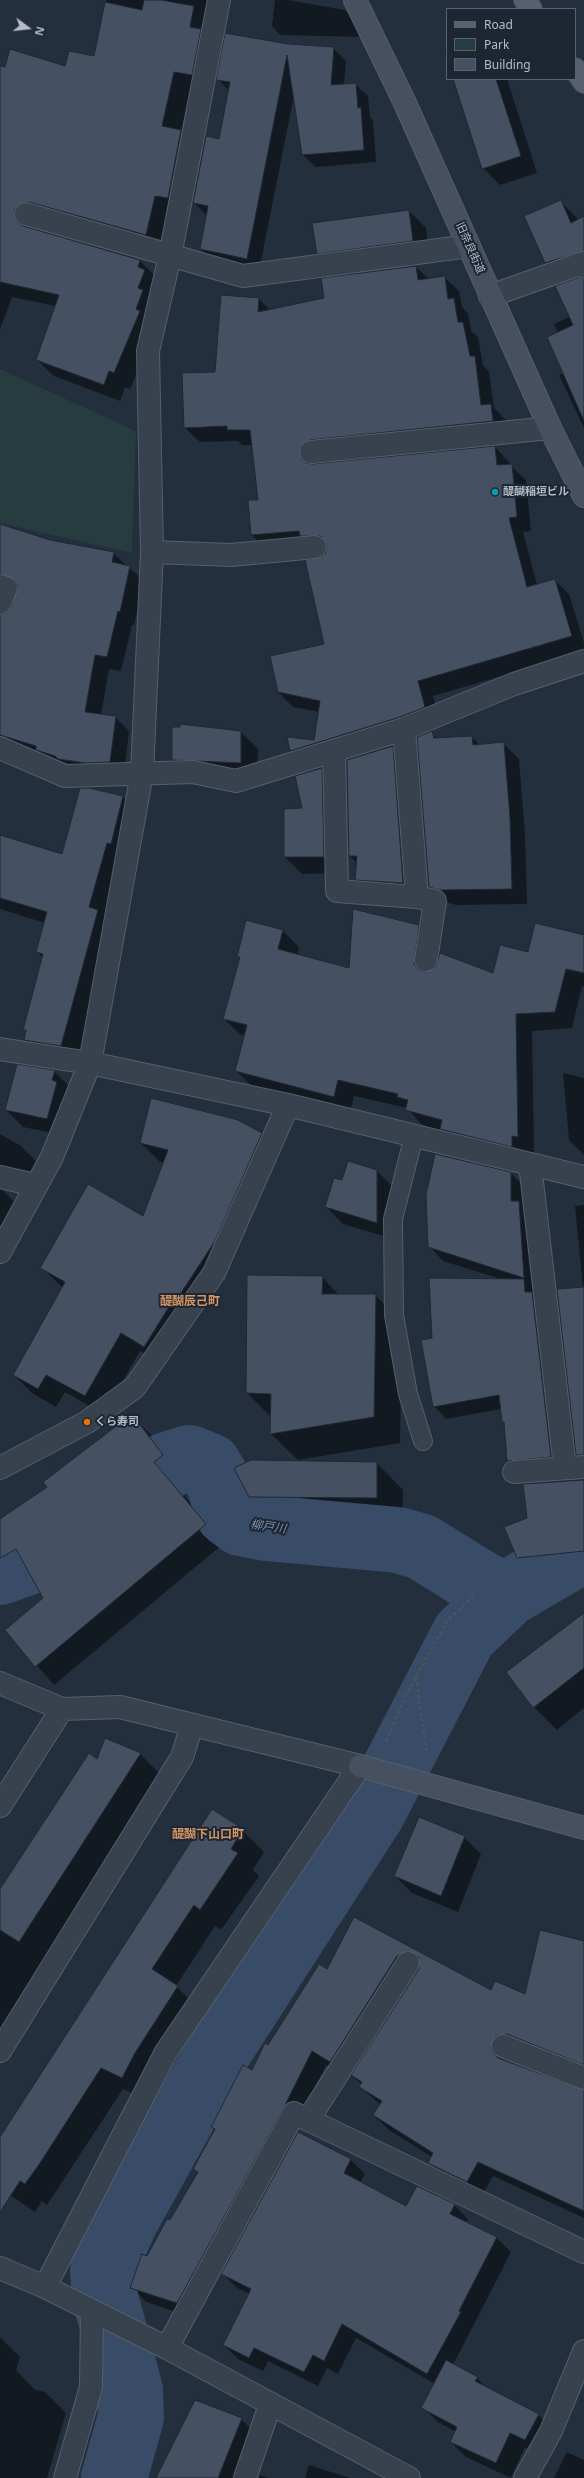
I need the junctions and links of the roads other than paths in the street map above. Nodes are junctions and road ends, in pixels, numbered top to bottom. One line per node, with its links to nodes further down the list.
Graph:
1 (218, 0): 7 (street)
2 (355, 0): 6 (street, 旧奈良街道)
3 (576, 70): 4 (main road)
4 (584, 82)
5 (26, 214): 7 (street)
6 (469, 246): 7 (street); 9 (street, 旧奈良街道)
7 (170, 256): 14 (street)
8 (584, 266): 9 (street)
9 (490, 296): 10 (street, 旧奈良街道)
10 (550, 428): 11 (street); 12 (street, 旧奈良街道)
11 (311, 452)
12 (584, 496)
13 (314, 547): 14 (street)
14 (152, 552): 21 (street)
15 (0, 586): 16 (street)
16 (0, 603)
17 (584, 661): 18 (street)
18 (404, 729): 20 (street); 22 (street)
19 (0, 748): 21 (street)
20 (334, 751): 21 (street); 22 (street)
21 (142, 773): 25 (street)
22 (417, 897): 23 (street)
23 (426, 960)
24 (0, 1049): 25 (street)
25 (90, 1063): 26 (street); 31 (street)
26 (288, 1105): 27 (street); 34 (street)
27 (414, 1136): 28 (street); 33 (lane)
28 (530, 1164): 30 (street); 35 (street)
29 (0, 1177): 31 (street)
30 (584, 1177)
31 (35, 1185): 32 (street)
32 (0, 1252)
33 (423, 1441)
34 (0, 1468)
35 (575, 1468): 36 (street)
36 (514, 1472)
37 (0, 1683): 38 (street)
38 (62, 1709): 39 (street); 41 (street)
39 (192, 1725): 40 (street); 45 (street)
40 (373, 1769): 42 (street); 50 (street)
41 (0, 1806)
42 (584, 1828)
43 (408, 1963): 47 (street)
44 (503, 2046): 46 (street)
45 (0, 2051)
46 (584, 2078)
47 (308, 2120): 48 (street); 52 (street)
48 (584, 2252)
49 (0, 2268): 50 (street)
50 (45, 2287): 51 (street)
51 (93, 2313): 52 (street); 55 (street)
52 (165, 2347): 54 (street)
53 (584, 2351): 58 (street)
54 (270, 2405): 56 (street); 57 (street)
55 (64, 2478)
56 (244, 2478)
57 (409, 2478)
58 (525, 2478)

